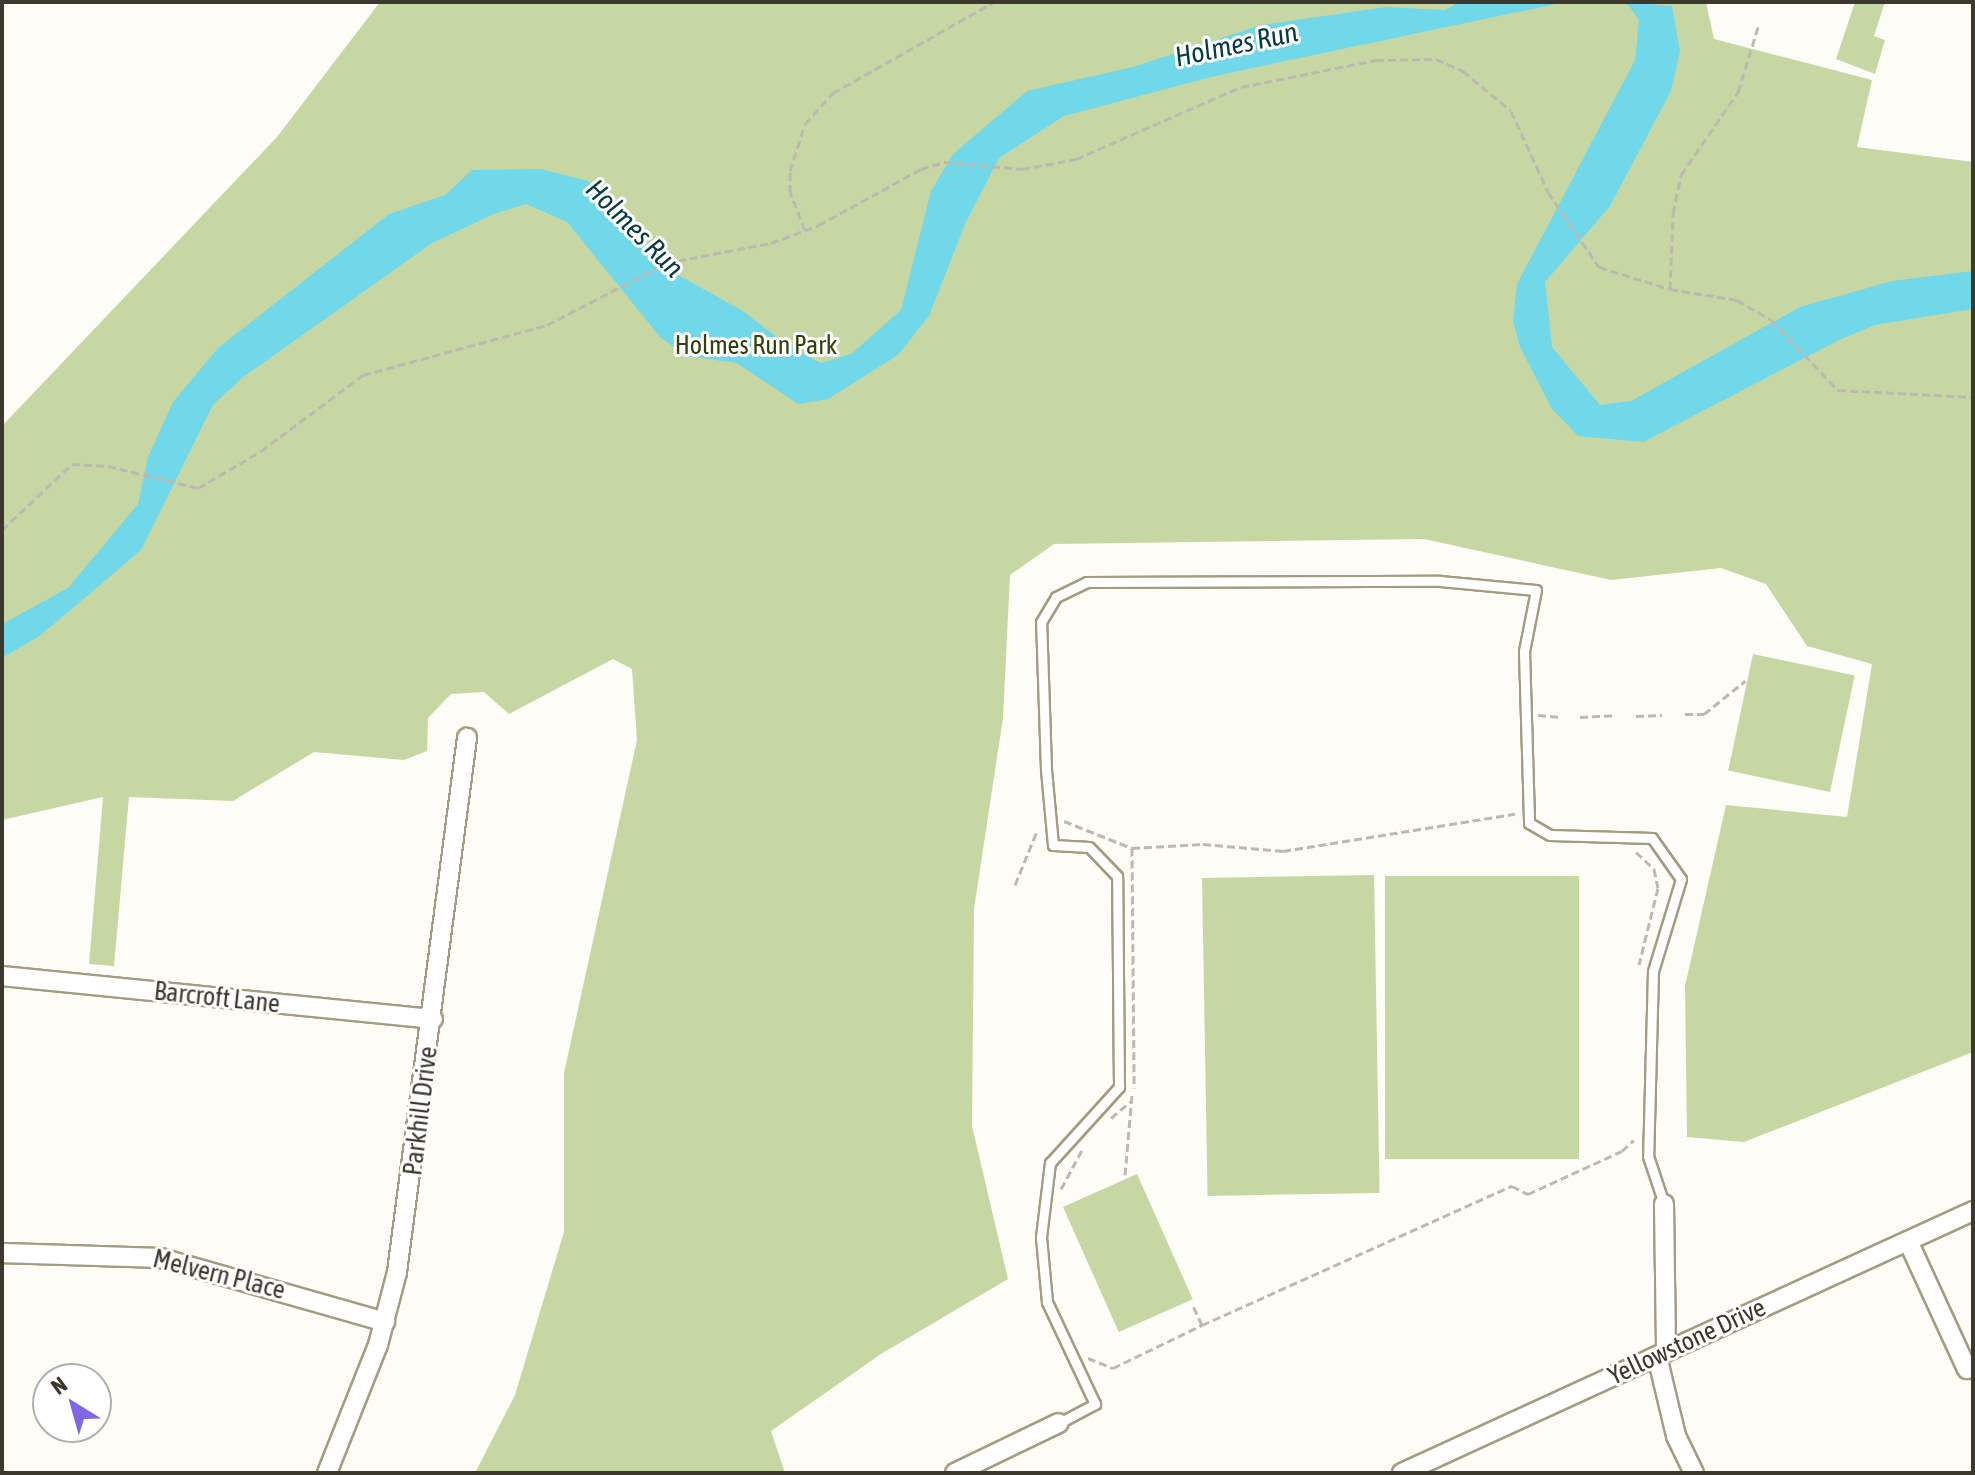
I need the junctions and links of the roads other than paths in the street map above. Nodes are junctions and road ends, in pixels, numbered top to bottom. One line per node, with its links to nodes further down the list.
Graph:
1 (467, 738): 3 (street, Parkhill Drive)
2 (2, 976): 3 (street, Barcroft Lane)
3 (433, 1019): 8 (street, Parkhill Drive)
4 (1664, 1204): 9 (street); 11 (lane)
5 (1973, 1211): 6 (street, Yellowstone Drive)
6 (1908, 1241): 9 (street, Yellowstone Drive); 10 (street)
7 (2, 1253): 8 (street, Melvern Place)
8 (385, 1322): 12 (street, Parkhill Drive)
9 (1661, 1354): 14 (street, Yellowstone Drive); 15 (street)
10 (1967, 1369)
11 (1059, 1423): 13 (street)
12 (327, 1473)
13 (955, 1473)
14 (1402, 1473)
15 (1694, 1473)

